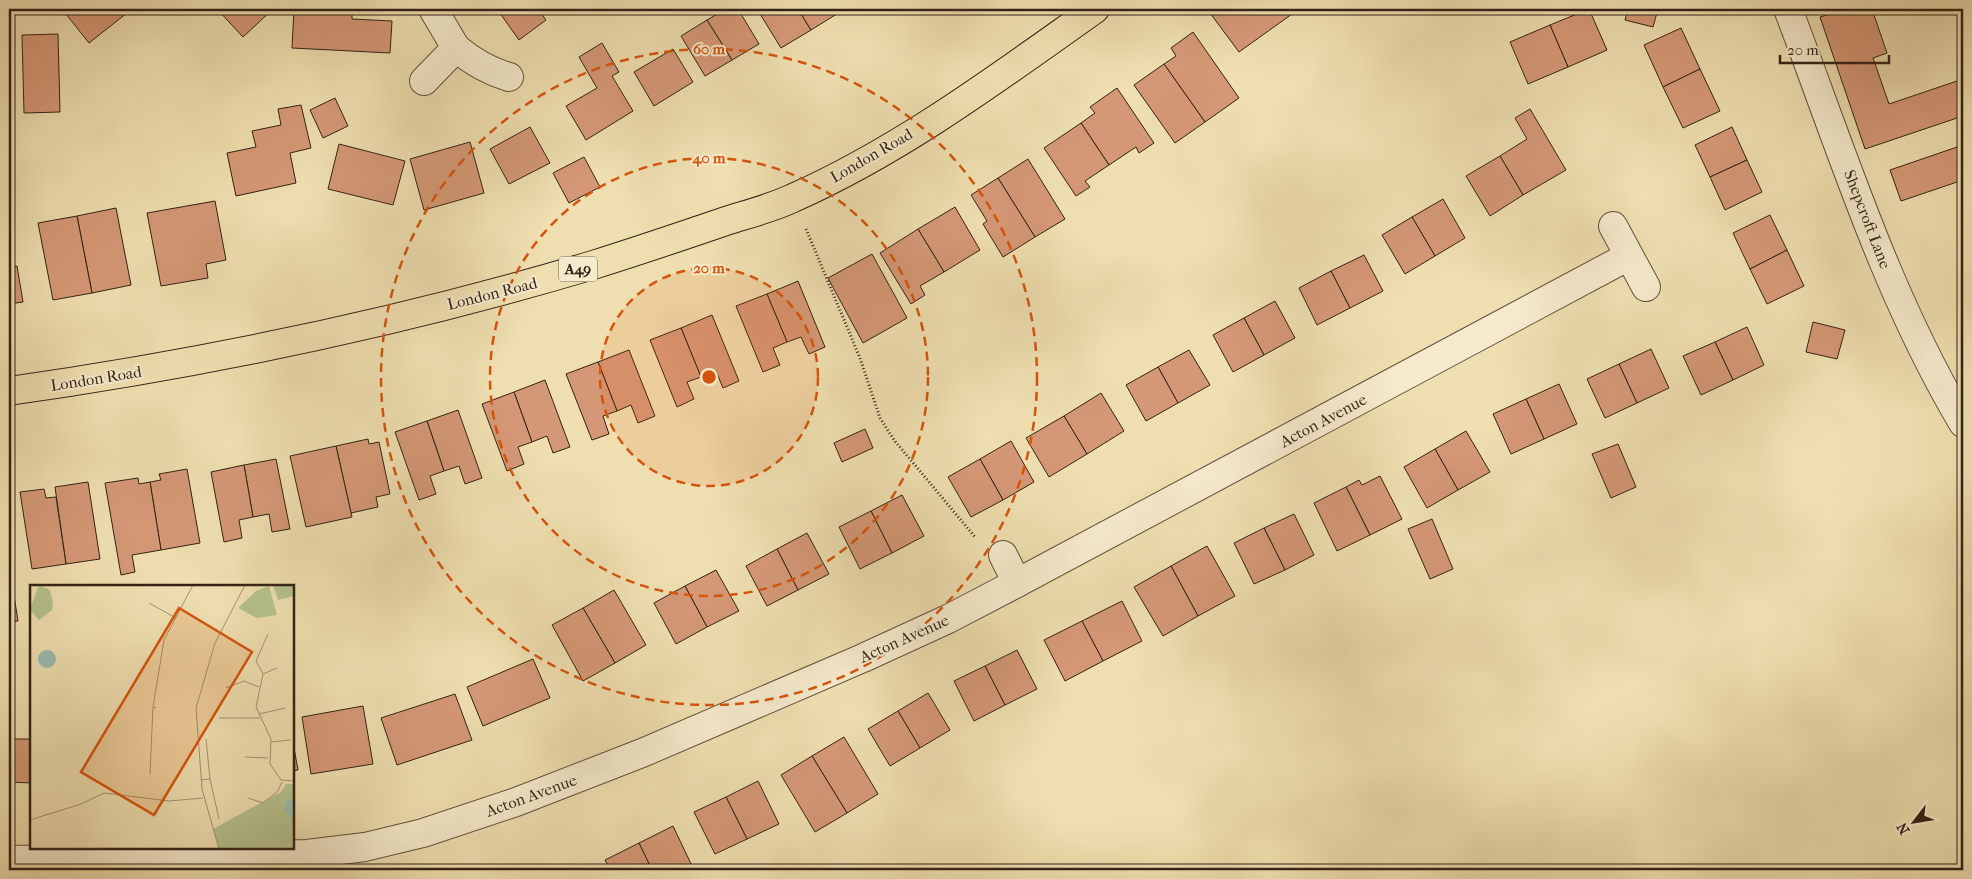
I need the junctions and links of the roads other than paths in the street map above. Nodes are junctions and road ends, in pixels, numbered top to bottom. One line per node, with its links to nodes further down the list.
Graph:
1 (433, 9): 4 (street)
2 (1095, 9): 10 (highway, London Road / A49)
3 (1788, 9): 11 (street, Shepcroft Lane)
4 (456, 48): 5 (street); 6 (street)
5 (509, 77)
6 (424, 81)
7 (1613, 226): 8 (street)
8 (1629, 256): 9 (street); 13 (street, Acton Avenue)
9 (1646, 288)
10 (9, 391)
11 (1963, 423)
12 (1003, 555): 13 (street)
13 (1017, 583): 15 (street, Acton Avenue)
14 (9, 860): 15 (street, Acton Avenue)
15 (98, 864)

